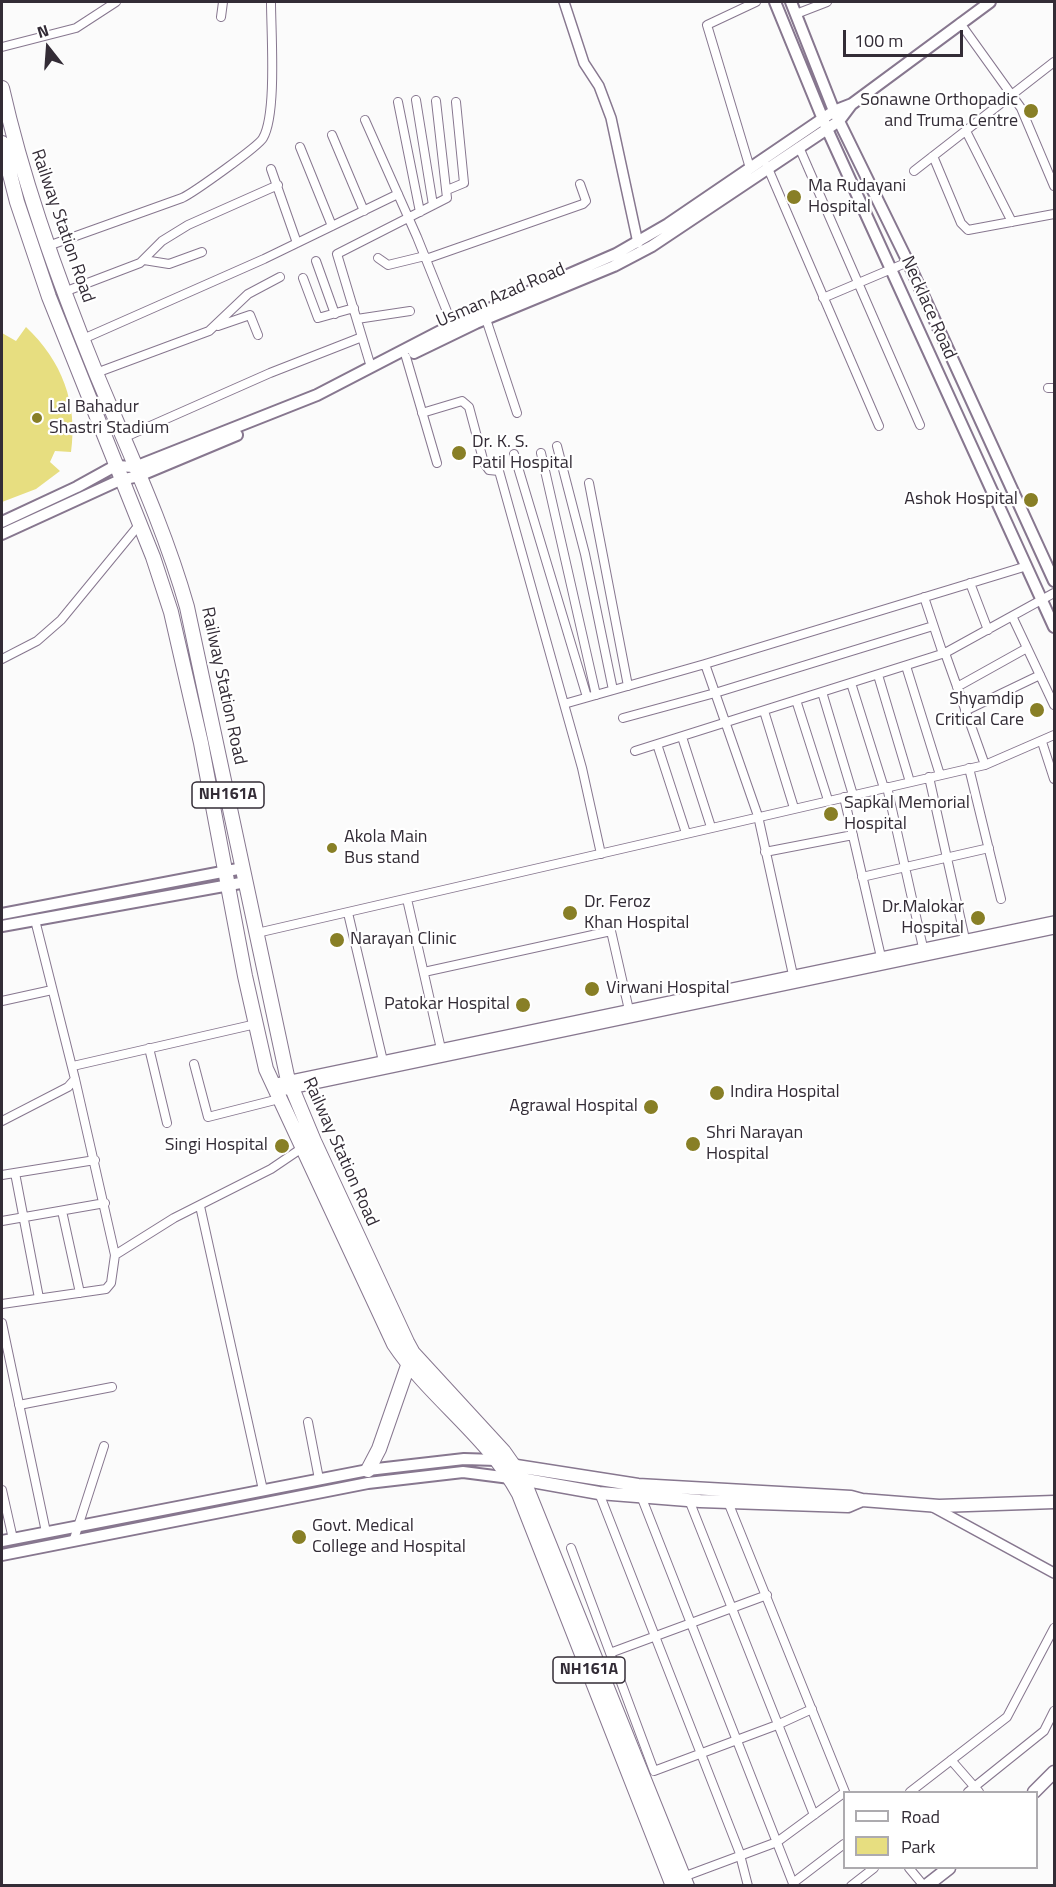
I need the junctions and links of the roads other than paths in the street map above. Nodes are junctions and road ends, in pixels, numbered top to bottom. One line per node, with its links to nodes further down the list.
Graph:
1 (116, 2): 13 (street)
2 (223, 2): 11 (street)
3 (271, 2): 51 (street)
4 (564, 2): 50 (street)
5 (756, 2): 34 (street)
6 (775, 2): 23 (main road, Necklace Road)
7 (791, 2): 10 (main road, Necklace Road)
8 (827, 2): 10 (street)
9 (985, 3): 12 (main road, Usman Azad Road)
10 (796, 14): 22 (main road, Necklace Road)
11 (221, 17)
12 (960, 23): 16 (street); 21 (main road, Usman Azad Road)
13 (2, 47)
14 (1054, 62): 16 (street)
15 (2, 88): 51 (highway, Railway Station Road / NH161A)
16 (1012, 96): 27 (street); 39 (street)
17 (416, 100): 42 (street)
18 (436, 101): 40 (street)
19 (398, 102): 44 (street)
20 (456, 102): 40 (street)
21 (852, 104): 22 (main road, Usman Azad Road); 25 (main road, Usman Azad Road)
22 (834, 111): 23 (main road, Usman Azad Road); 25 (main road, Necklace Road)
23 (822, 118): 26 (main road, Necklace Road); 33 (main road, Usman Azad Road)
24 (365, 120): 41 (street)
25 (839, 121): 26 (main road, Usman Azad Road); 57 (main road, Necklace Road)
26 (826, 129): 31 (main road, Usman Azad Road); 58 (main road, Necklace Road)
27 (966, 131): 32 (street); 47 (street)
28 (332, 135): 43 (street)
29 (2, 143): 86 (highway, Railway Station Road / NH161A)
30 (300, 147): 48 (street)
31 (799, 147): 33 (main road, Usman Azad Road); 61 (street)
32 (933, 156): 36 (street); 47 (street)
33 (766, 163): 34 (main road, Usman Azad Road); 63 (street); 67 (main road, Usman Azad Road)
34 (750, 168): 50 (main road, Usman Azad Road)
35 (271, 169): 38 (street)
36 (914, 171)
37 (580, 184): 53 (street)
38 (278, 185): 49 (street); 55 (street)
39 (1054, 186)
40 (447, 190): 42 (street)
41 (398, 194): 43 (street); 46 (street)
42 (433, 205): 44 (street)
43 (364, 211): 48 (street)
44 (420, 212): 46 (street)
45 (1054, 214): 47 (street)
46 (409, 217): 53 (street); 64 (street)
47 (1012, 222)
48 (332, 226): 49 (street)
49 (297, 243): 73 (street)
50 (638, 243): 67 (main road, Usman Azad Road)
51 (48, 246): 62 (highway, Railway Station Road / NH161A)
52 (202, 252): 55 (street)
53 (425, 257): 54 (street); 70 (street)
54 (378, 258)
55 (144, 260): 62 (street)
56 (316, 261): 66 (street)
57 (908, 262): 58 (street); 95 (main road, Necklace Road)
58 (893, 269): 61 (street); 94 (main road, Necklace Road)
59 (280, 277): 69 (street)
60 (303, 278): 66 (street)
61 (857, 284): 63 (street); 79 (street)
62 (64, 292): 73 (highway, Railway Station Road / NH161A)
63 (823, 298): 80 (street)
64 (354, 308): 66 (street); 68 (street)
65 (410, 311): 68 (street)
66 (335, 314)
67 (484, 316): 70 (main road, Usman Azad Road); 78 (street)
68 (357, 319): 72 (street)
69 (214, 327): 71 (street); 76 (street)
70 (454, 329): 74 (main road, Usman Azad Road); 75 (main road, Usman Azad Road)
71 (258, 335)
72 (362, 338): 75 (street); 81 (street)
73 (83, 339): 76 (highway, Railway Station Road / NH161A)
74 (406, 357): 77 (street); 87 (main road, Usman Azad Road)
75 (371, 367): 87 (main road, Usman Azad Road)
76 (96, 373): 81 (highway, Railway Station Road / NH161A)
77 (422, 413): 85 (street); 120 (street)
78 (517, 413)
79 (920, 425)
80 (879, 426)
81 (123, 438): 87 (highway, Railway Station Road / NH161A)
82 (557, 446): 114 (street)
83 (541, 453): 117 (street)
84 (514, 454): 118 (street)
85 (437, 463)
86 (115, 466): 87 (main road); 88 (highway, Railway Station Road / NH161A); 90 (main road)
87 (137, 472): 88 (main road); 151 (highway, Railway Station Road / NH161A)
88 (120, 480): 90 (main road); 92 (highway, Railway Station Road / NH161A)
89 (589, 483): 112 (street)
90 (24, 518): 91 (main road); 93 (main road)
91 (2, 522)
92 (139, 525): 106 (street); 153 (highway, Railway Station Road / NH161A)
93 (2, 534)
94 (1027, 566): 96 (street); 99 (main road, Necklace Road)
95 (1054, 581)
96 (970, 584): 98 (street); 103 (street)
97 (1054, 592): 99 (street)
98 (924, 597): 101 (street); 107 (street)
99 (1042, 599): 100 (street); 102 (main road, Necklace Road)
100 (1012, 616): 103 (street); 104 (street)
101 (933, 626): 105 (street); 116 (street)
102 (1054, 627)
103 (988, 630): 105 (street)
104 (1028, 648): 110 (street); 113 (street)
105 (944, 654): 108 (street); 113 (street)
106 (2, 659)
107 (705, 664): 112 (street); 116 (street)
108 (906, 666): 109 (street); 133 (street)
109 (878, 675): 111 (street); 136 (street)
110 (1040, 675): 121 (street); 123 (street)
111 (851, 683): 115 (street); 137 (street)
112 (628, 686): 114 (street)
113 (957, 687): 123 (street)
114 (613, 690): 117 (street)
115 (822, 692): 119 (street); 138 (street)
116 (715, 693): 124 (street); 125 (street)
117 (596, 695): 118 (street)
118 (587, 697): 120 (street)
119 (796, 700): 122 (street); 140 (street)
120 (564, 704): 148 (street)
121 (1054, 705)
122 (764, 711): 125 (street); 141 (street)
123 (965, 711): 131 (street)
124 (623, 718)
125 (724, 723): 127 (street); 142 (street)
126 (1054, 735): 128 (street)
127 (682, 736): 129 (street); 143 (street)
128 (1042, 742): 131 (street); 135 (street)
129 (657, 744): 130 (street); 144 (street)
130 (635, 751)
131 (985, 765): 132 (street)
132 (969, 768): 133 (street); 146 (street)
133 (940, 775): 134 (street)
134 (929, 777): 136 (street); 149 (street)
135 (1054, 779)
136 (910, 782): 137 (street)
137 (885, 787): 138 (street); 150 (street)
138 (853, 795): 139 (street)
139 (844, 797): 140 (street); 145 (street)
140 (828, 800): 141 (street)
141 (794, 808): 142 (street)
142 (758, 816): 143 (street); 147 (street)
143 (711, 827): 144 (street)
144 (686, 833): 148 (street)
145 (853, 835): 147 (street); 152 (street)
146 (989, 848): 149 (street); 155 (street)
147 (765, 852): 167 (street)
148 (601, 854): 154 (street)
149 (947, 858): 150 (street); 163 (street)
150 (905, 867): 152 (street); 164 (street)
151 (245, 875): 153 (main road); 162 (highway, Railway Station Road / NH161A)
152 (862, 877): 165 (street)
153 (227, 879): 157 (main road); 158 (main road); 171 (highway, Railway Station Road / NH161A)
154 (407, 899): 156 (street); 166 (street)
155 (1001, 899)
156 (348, 913): 162 (street); 174 (street)
157 (2, 914)
158 (35, 920): 160 (main road); 168 (street)
159 (1054, 921): 163 (street)
160 (2, 926)
161 (1054, 929): 164 (street)
162 (257, 933): 178 (highway, Railway Station Road / NH161A)
163 (966, 939): 164 (street)
164 (924, 952): 165 (street); 178 (street)
165 (881, 957): 167 (street)
166 (424, 972): 170 (street); 173 (street)
167 (792, 975): 170 (street)
168 (52, 990): 169 (street); 176 (street)
169 (2, 1001)
170 (628, 1010): 173 (street)
171 (256, 1024): 172 (street); 179 (highway, Railway Station Road / NH161A)
172 (149, 1048): 176 (street); 181 (street)
173 (441, 1049): 174 (street)
174 (383, 1061): 178 (street)
175 (194, 1064): 179 (street)
176 (73, 1066): 177 (street)
177 (75, 1079): 180 (street); 183 (street)
178 (290, 1084): 179 (street); 196 (highway, Railway Station Road / NH161A)
179 (275, 1092): 182 (highway, Railway Station Road / NH161A)
180 (2, 1121)
181 (167, 1122)
182 (302, 1149): 187 (street); 196 (highway, Railway Station Road / NH161A)
183 (94, 1160): 184 (street); 186 (street)
184 (15, 1173): 185 (street); 189 (street)
185 (2, 1175)
186 (105, 1203): 188 (street); 191 (street)
187 (200, 1206): 191 (street); 207 (street)
188 (62, 1211): 189 (street); 192 (street)
189 (24, 1218): 190 (street); 193 (street)
190 (2, 1221)
191 (116, 1256): 192 (street)
192 (80, 1293): 193 (street)
193 (39, 1298): 194 (street)
194 (2, 1304)
195 (2, 1323): 197 (street)
196 (411, 1358): 202 (highway, Railway Station Road / NH161A); 203 (highway); 204 (highway, Railway Station Road / NH161A)
197 (5, 1362): 199 (street)
198 (112, 1387): 199 (street)
199 (19, 1406): 216 (street)
200 (308, 1422): 205 (street)
201 (104, 1446): 215 (street)
202 (497, 1460): 203 (main road); 204 (highway, NH161A)
203 (368, 1470): 205 (main road)
204 (516, 1475): 208 (main road); 211 (main road); 218 (main road); 248 (highway, NH161A)
205 (319, 1479): 207 (main road)
206 (2, 1490): 217 (street)
207 (263, 1490): 215 (main road)
208 (599, 1493): 209 (main road); 227 (street)
209 (641, 1496): 210 (main road); 225 (street)
210 (689, 1500): 212 (main road); 224 (street)
211 (862, 1500): 212 (main road); 214 (main road)
212 (728, 1502): 223 (street)
213 (1054, 1502): 214 (main road)
214 (930, 1505): 222 (street)
215 (77, 1527): 216 (main road); 218 (street)
216 (46, 1532): 217 (main road)
217 (13, 1539): 219 (main road)
218 (74, 1539): 221 (main road)
219 (2, 1541)
220 (571, 1548): 228 (street)
221 (2, 1555)
222 (1054, 1573)
223 (767, 1594): 224 (street); 229 (street)
224 (730, 1608): 225 (street); 231 (street)
225 (691, 1622): 227 (street); 232 (street)
226 (1054, 1628): 234 (street)
227 (656, 1635): 228 (street); 233 (street)
228 (610, 1653): 233 (street)
229 (812, 1709): 231 (street); 237 (street)
230 (1054, 1711): 236 (street)
231 (777, 1725): 232 (street); 241 (street)
232 (737, 1739): 233 (street); 242 (street)
233 (701, 1753): 244 (street)
234 (951, 1760): 236 (street); 238 (street)
235 (1054, 1772): 239 (main road)
236 (977, 1790)
237 (845, 1791)
238 (911, 1791)
239 (1035, 1791)
240 (843, 1793): 241 (street)
241 (814, 1815): 242 (street)
242 (777, 1842): 244 (street); 249 (street)
243 (843, 1845): 249 (street)
244 (741, 1856): 248 (street); 250 (street)
245 (873, 1869): 251 (street)
246 (910, 1869): 252 (street)
247 (948, 1869): 252 (main road)
248 (681, 1883)
249 (794, 1884)
250 (748, 1886)
251 (851, 1886)
252 (925, 1886)

